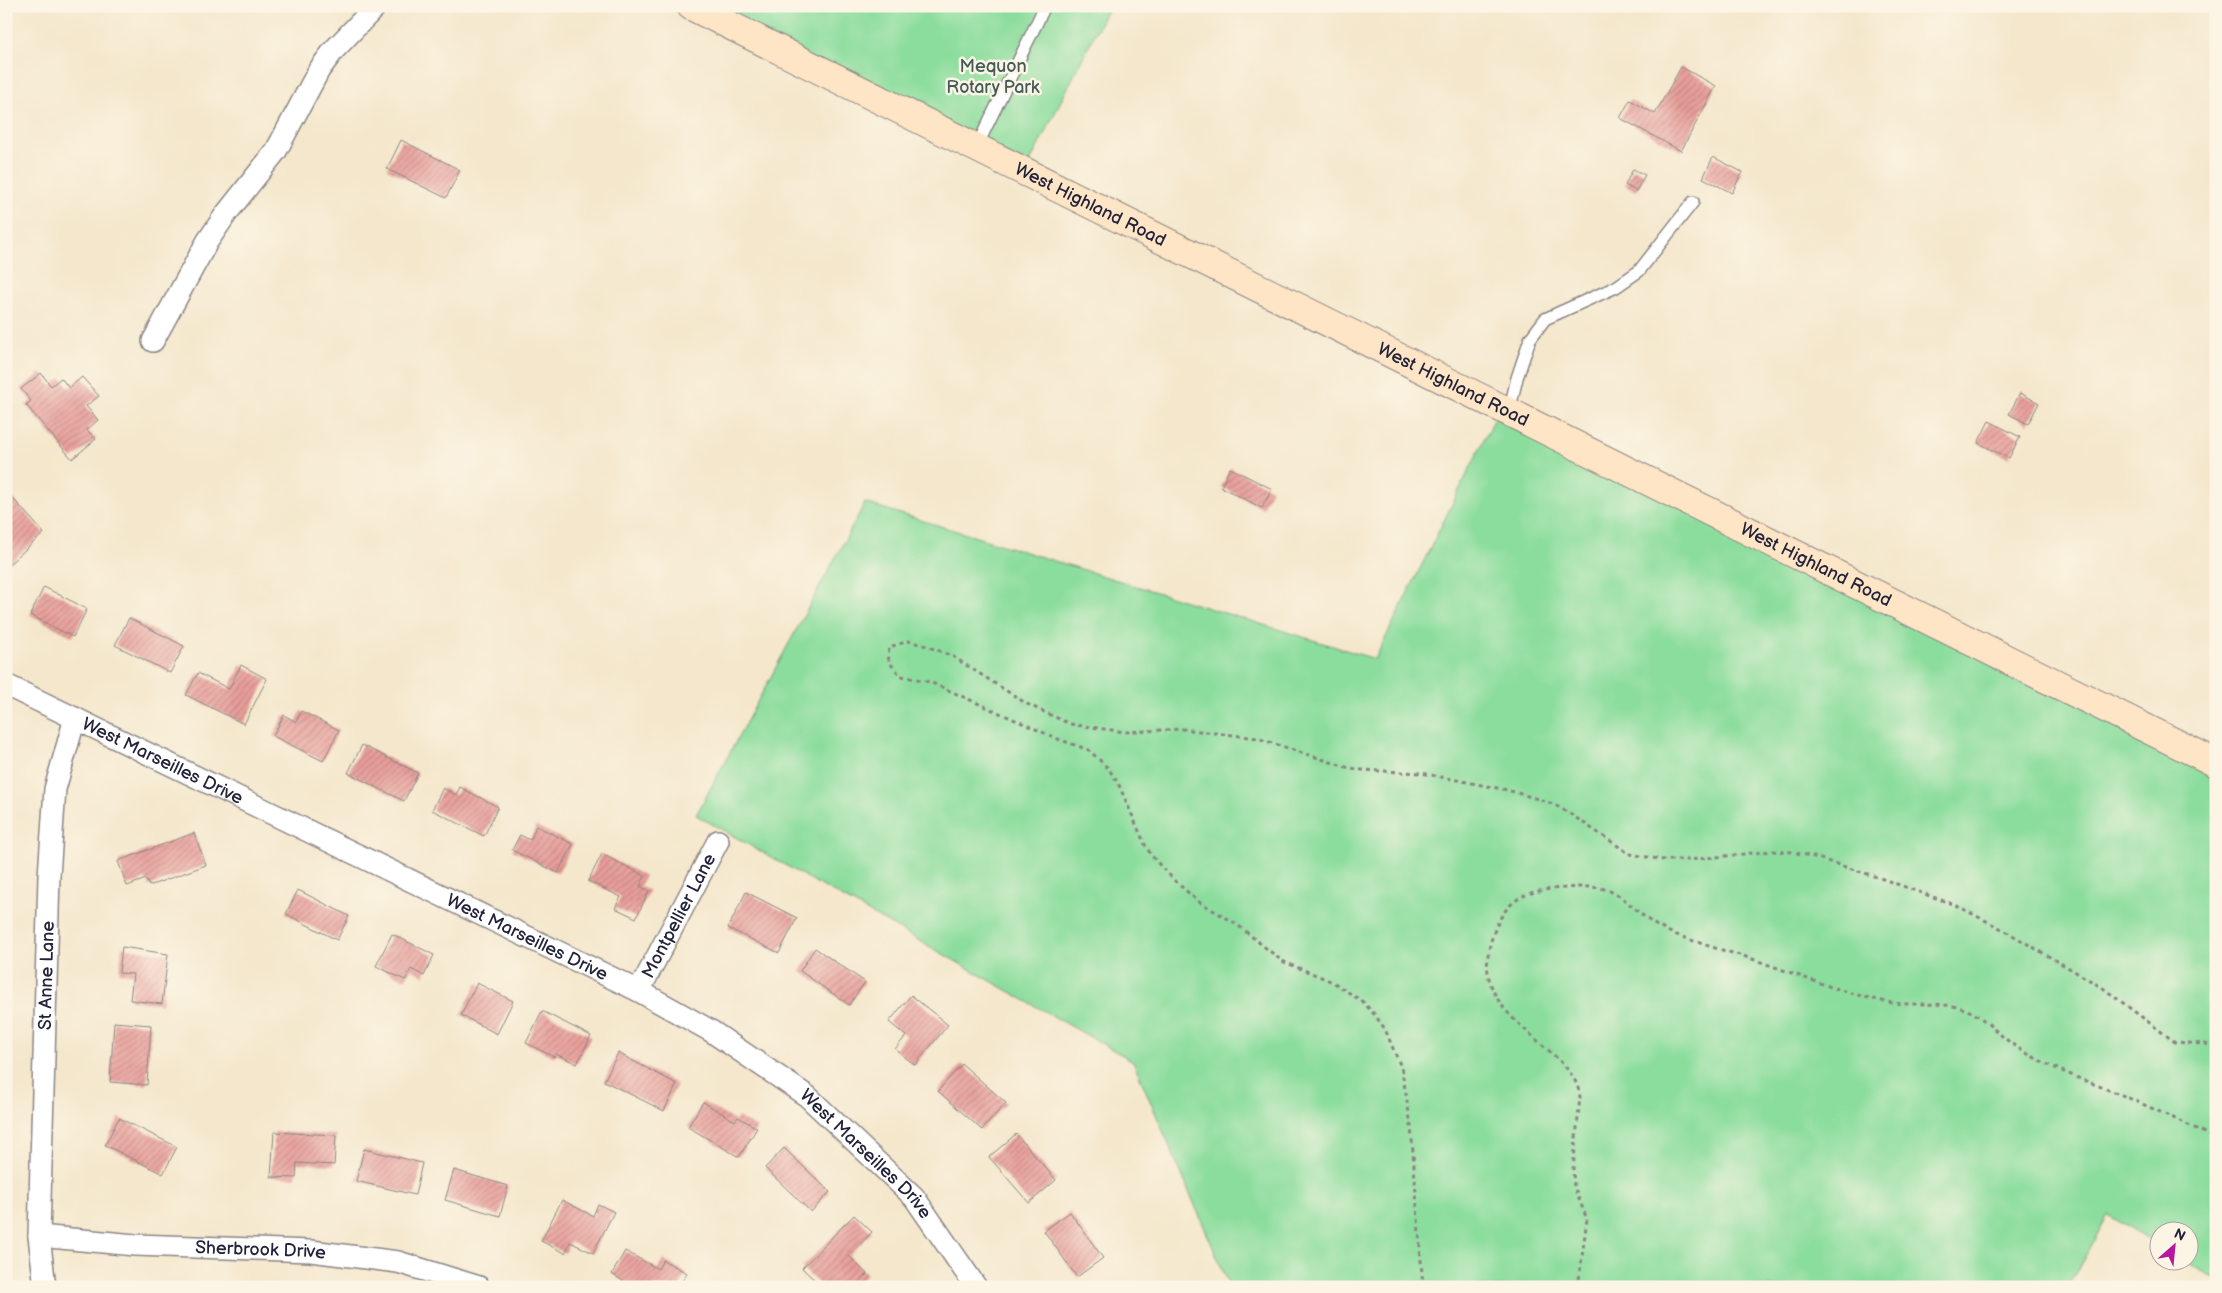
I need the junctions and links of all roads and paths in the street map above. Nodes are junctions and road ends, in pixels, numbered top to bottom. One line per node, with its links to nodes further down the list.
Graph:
1 (376, 6): 6 (street)
2 (691, 6): 4 (main road, West Highland Road)
3 (1045, 6): 4 (lane)
4 (976, 148): 7 (main road, West Highland Road)
5 (1694, 202): 7 (lane)
6 (153, 342)
7 (1509, 412): 10 (main road, West Highland Road)
8 (6, 685): 9 (street, West Marseilles Drive)
9 (75, 718): 12 (street, West Marseilles Drive); 15 (street, St Anne Lane)
10 (2216, 763)
11 (718, 841): 12 (street, Montpellier Lane)
12 (640, 991): 18 (street, West Marseilles Drive)
13 (2216, 1045): 19 (path)
14 (2216, 1139): 20 (path)
15 (39, 1236): 16 (street, St Anne Lane); 17 (street, Sherbrook Drive)
16 (45, 1287)
17 (479, 1287)
18 (976, 1287)
19 (1423, 1287)
20 (1578, 1287)

